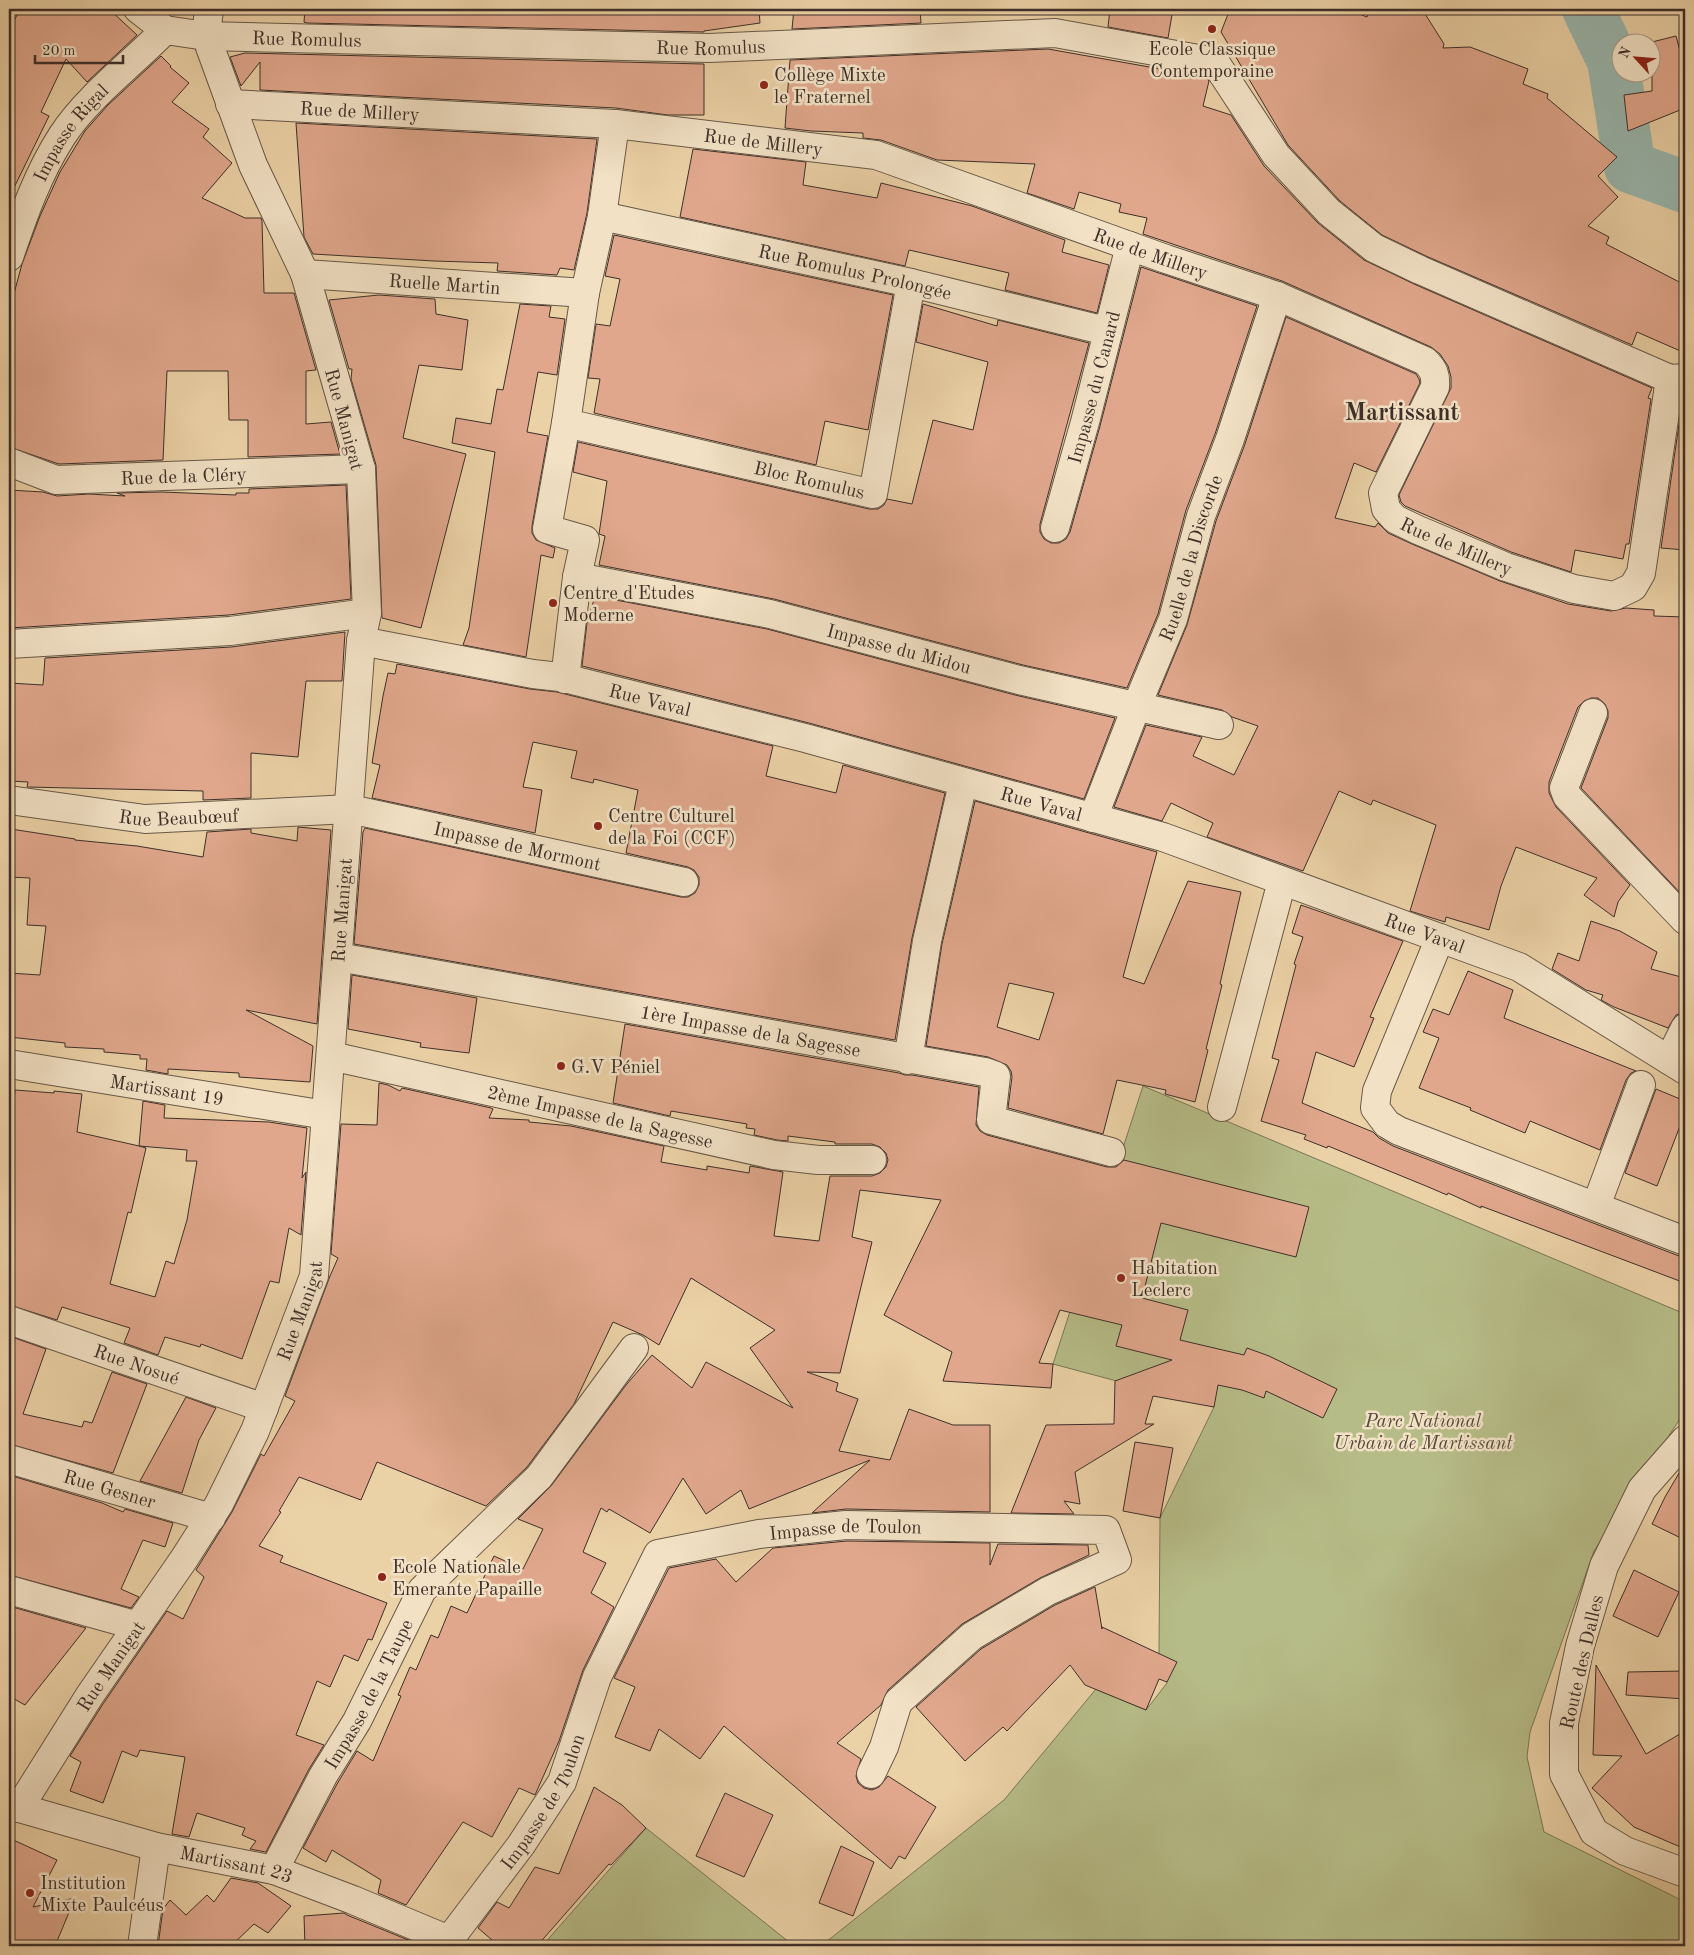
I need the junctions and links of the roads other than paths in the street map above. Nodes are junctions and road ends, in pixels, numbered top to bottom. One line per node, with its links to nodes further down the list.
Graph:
1 (138, 9): 3 (street)
2 (209, 9): 4 (street)
3 (166, 30): 4 (street); 9 (street, Impasse Rigal)
4 (206, 36): 5 (street, Rue Manigat); 15 (street, Rue Romulus)
5 (230, 104): 6 (street, Rue de Millery); 10 (street, Rue Manigat)
6 (615, 124): 7 (street); 8 (street, Rue de Millery)
7 (602, 216): 11 (street, Rue Romulus Prolongée); 12 (street)
8 (1130, 246): 13 (street, Rue de Millery); 14 (street, Impasse du Canard)
9 (9, 257)
10 (305, 274): 12 (street, Ruelle Martin); 18 (street, Rue Manigat)
11 (911, 283): 14 (street, Rue Romulus Prolongée); 16 (street, Bloc Romulus)
12 (585, 293): 16 (street)
13 (1276, 296): 15 (street, Rue de Millery); 25 (street, Ruelle de la Discorde)
14 (1108, 328): 19 (street, Impasse du Canard)
15 (1677, 378)
16 (566, 423): 20 (street)
17 (9, 462): 18 (street, Rue de la Cléry)
18 (361, 469): 21 (street, Rue Manigat)
19 (1055, 528)
20 (577, 577): 24 (street); 25 (street, Impasse du Midou)
21 (366, 613): 22 (street, Rue Manigat); 23 (street)
22 (361, 641): 24 (street, Rue Vaval); 30 (street, Rue Manigat)
23 (9, 644)
24 (565, 679): 28 (street, Rue Vaval)
25 (1137, 705): 27 (street, Impasse du Midou); 31 (street, Ruelle de la Discorde)
26 (1593, 713): 34 (street)
27 (1219, 725)
28 (963, 782): 31 (street, Rue Vaval); 39 (street)
29 (9, 800): 30 (street, Rue Beaubœuf)
30 (350, 809): 33 (street, Impasse de Mormont); 36 (street, Rue Manigat)
31 (1093, 818): 32 (street, Rue Vaval)
32 (1282, 881): 35 (street, Rue Vaval); 43 (street)
33 (684, 882)
34 (1685, 920)
35 (1440, 938): 41 (street, Rue Vaval); 47 (street)
36 (338, 957): 38 (street, Rue Manigat); 39 (street, 1ère Impasse de la Sagesse)
37 (1685, 1028): 41 (street)
38 (331, 1056): 44 (street, Rue Manigat); 46 (street, 2ème Impasse de la Sagesse)
39 (908, 1060): 45 (street, 1ère Impasse de la Sagesse)
40 (9, 1064): 44 (street, Martissant 19)
41 (1677, 1065)
42 (1641, 1085): 47 (street)
43 (1222, 1107)
44 (326, 1115): 51 (street, Rue Manigat)
45 (1111, 1152)
46 (872, 1160)
47 (1596, 1206): 48 (street)
48 (1685, 1240)
49 (9, 1320): 51 (street, Rue Nosué)
50 (634, 1348): 60 (street, Impasse de la Taupe)
51 (264, 1408): 54 (street, Rue Manigat)
52 (1685, 1440): 61 (street, Route des Dalles)
53 (9, 1459): 54 (street, Rue Gesner)
54 (210, 1518): 56 (street, Rue Manigat)
55 (9, 1590): 56 (street)
56 (138, 1626): 58 (street, Rue Manigat)
57 (871, 1774): 62 (street, Impasse de Toulon)
58 (14, 1806): 59 (street, Martissant 23)
59 (156, 1847): 60 (street, Martissant 23); 63 (street)
60 (274, 1870): 62 (street, Martissant 23)
61 (1685, 1873)
62 (452, 1943)
63 (142, 1946)

